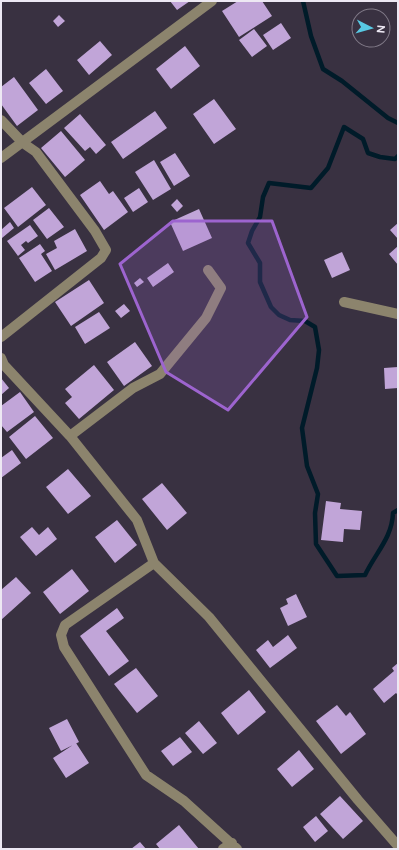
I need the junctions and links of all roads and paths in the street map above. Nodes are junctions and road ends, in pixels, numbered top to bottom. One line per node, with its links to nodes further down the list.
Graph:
1 (212, 1): 3 (street)
2 (1, 120): 3 (street)
3 (23, 143): 4 (street); 8 (street)
4 (1, 158)
5 (208, 270): 10 (street)
6 (344, 302): 7 (street)
7 (398, 314)
8 (1, 337)
9 (1, 358): 10 (street)
10 (70, 436): 11 (street)
11 (154, 563): 12 (street); 13 (street)
12 (235, 846): 14 (street)
13 (398, 846)
14 (223, 849)

